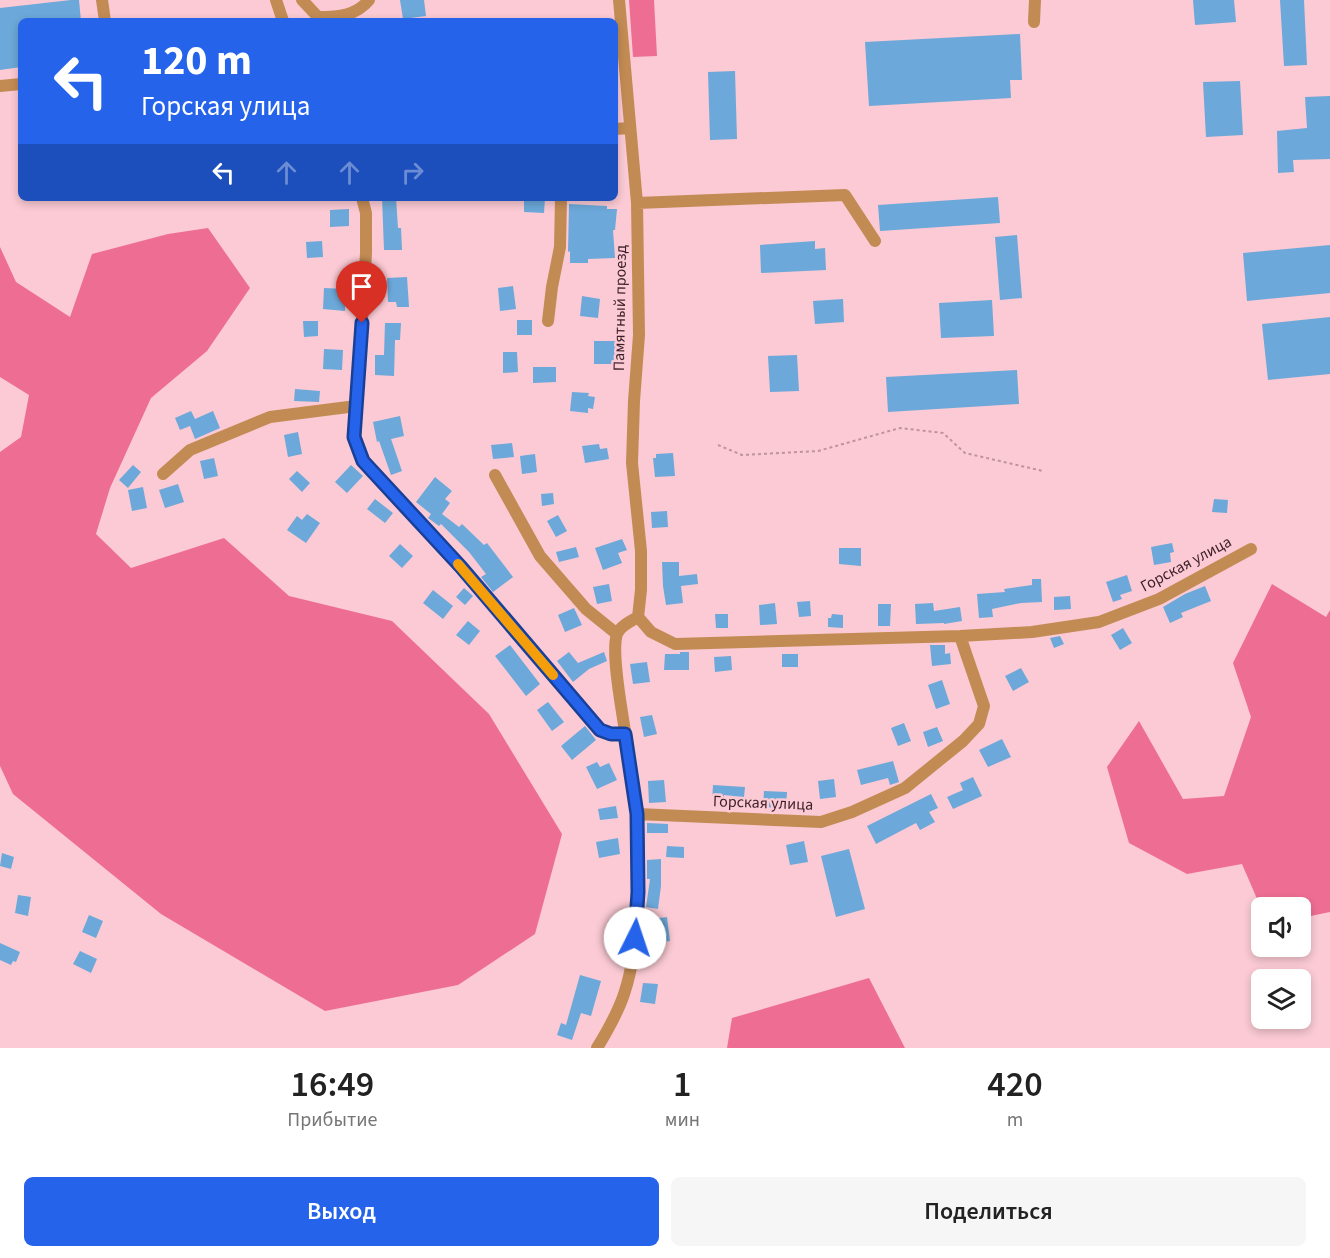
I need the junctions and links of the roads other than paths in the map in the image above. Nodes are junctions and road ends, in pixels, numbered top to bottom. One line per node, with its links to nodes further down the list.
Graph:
1 (102, 0): 7 (street)
2 (276, 0): 8 (street)
3 (302, 0): 4 (street)
4 (369, 0)
5 (619, 0): 12 (street, Памятный проезд)
6 (1035, 0): 9 (street)
7 (105, 18)
8 (282, 18)
9 (1034, 22)
10 (18, 84): 11 (street)
11 (0, 86)
12 (629, 128): 13 (street); 16 (street, Памятный проезд)
13 (618, 129)
14 (363, 201): 19 (street)
15 (561, 201): 18 (street)
16 (637, 203): 17 (street); 23 (street, Памятный проезд)
17 (875, 241)
18 (548, 321)
19 (356, 406): 20 (street); 26 (street)
20 (163, 474)
21 (495, 475): 24 (street)
22 (1251, 549): 25 (street, Горская улица)
23 (638, 617): 24 (street); 25 (street, Горская улица)
24 (617, 634): 26 (street)
25 (960, 636): 27 (street, Горская улица)
26 (625, 734): 27 (street)
27 (637, 814): 28 (street)
28 (597, 1048)

